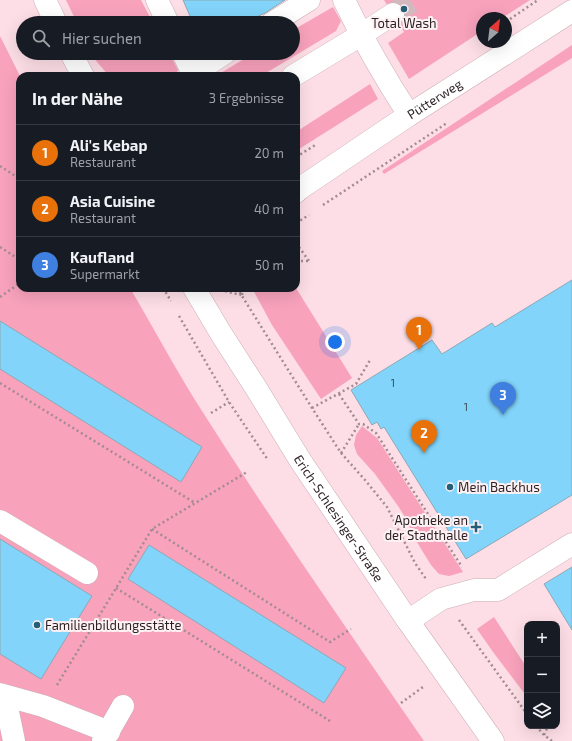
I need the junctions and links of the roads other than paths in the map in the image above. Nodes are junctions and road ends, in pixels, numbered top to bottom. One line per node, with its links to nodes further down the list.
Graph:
1 (44, 0): 7 (street)
2 (157, 0): 8 (street)
3 (308, 0): 9 (street)
4 (344, 0): 10 (street)
5 (572, 11): 18 (street, Pütterweg)
6 (393, 14): 10 (street)
7 (52, 16)
8 (165, 16)
9 (283, 16)
10 (361, 35): 17 (street); 18 (street)
11 (75, 60): 14 (street)
12 (186, 60): 15 (street)
13 (215, 60): 16 (street)
14 (81, 72)
15 (192, 72)
16 (197, 72)
17 (300, 72)
18 (409, 115): 19 (street, Pütterweg)
19 (300, 188)
20 (196, 292): 24 (street, Erich-Schlesinger-Straße)
21 (0, 520): 23 (street)
22 (572, 544): 24 (street)
23 (87, 573)
24 (408, 621): 30 (street, Erich-Schlesinger-Straße)
25 (0, 694): 28 (street)
26 (0, 703): 29 (street)
27 (123, 706): 28 (street)
28 (106, 737)
29 (14, 741)
30 (493, 741)

